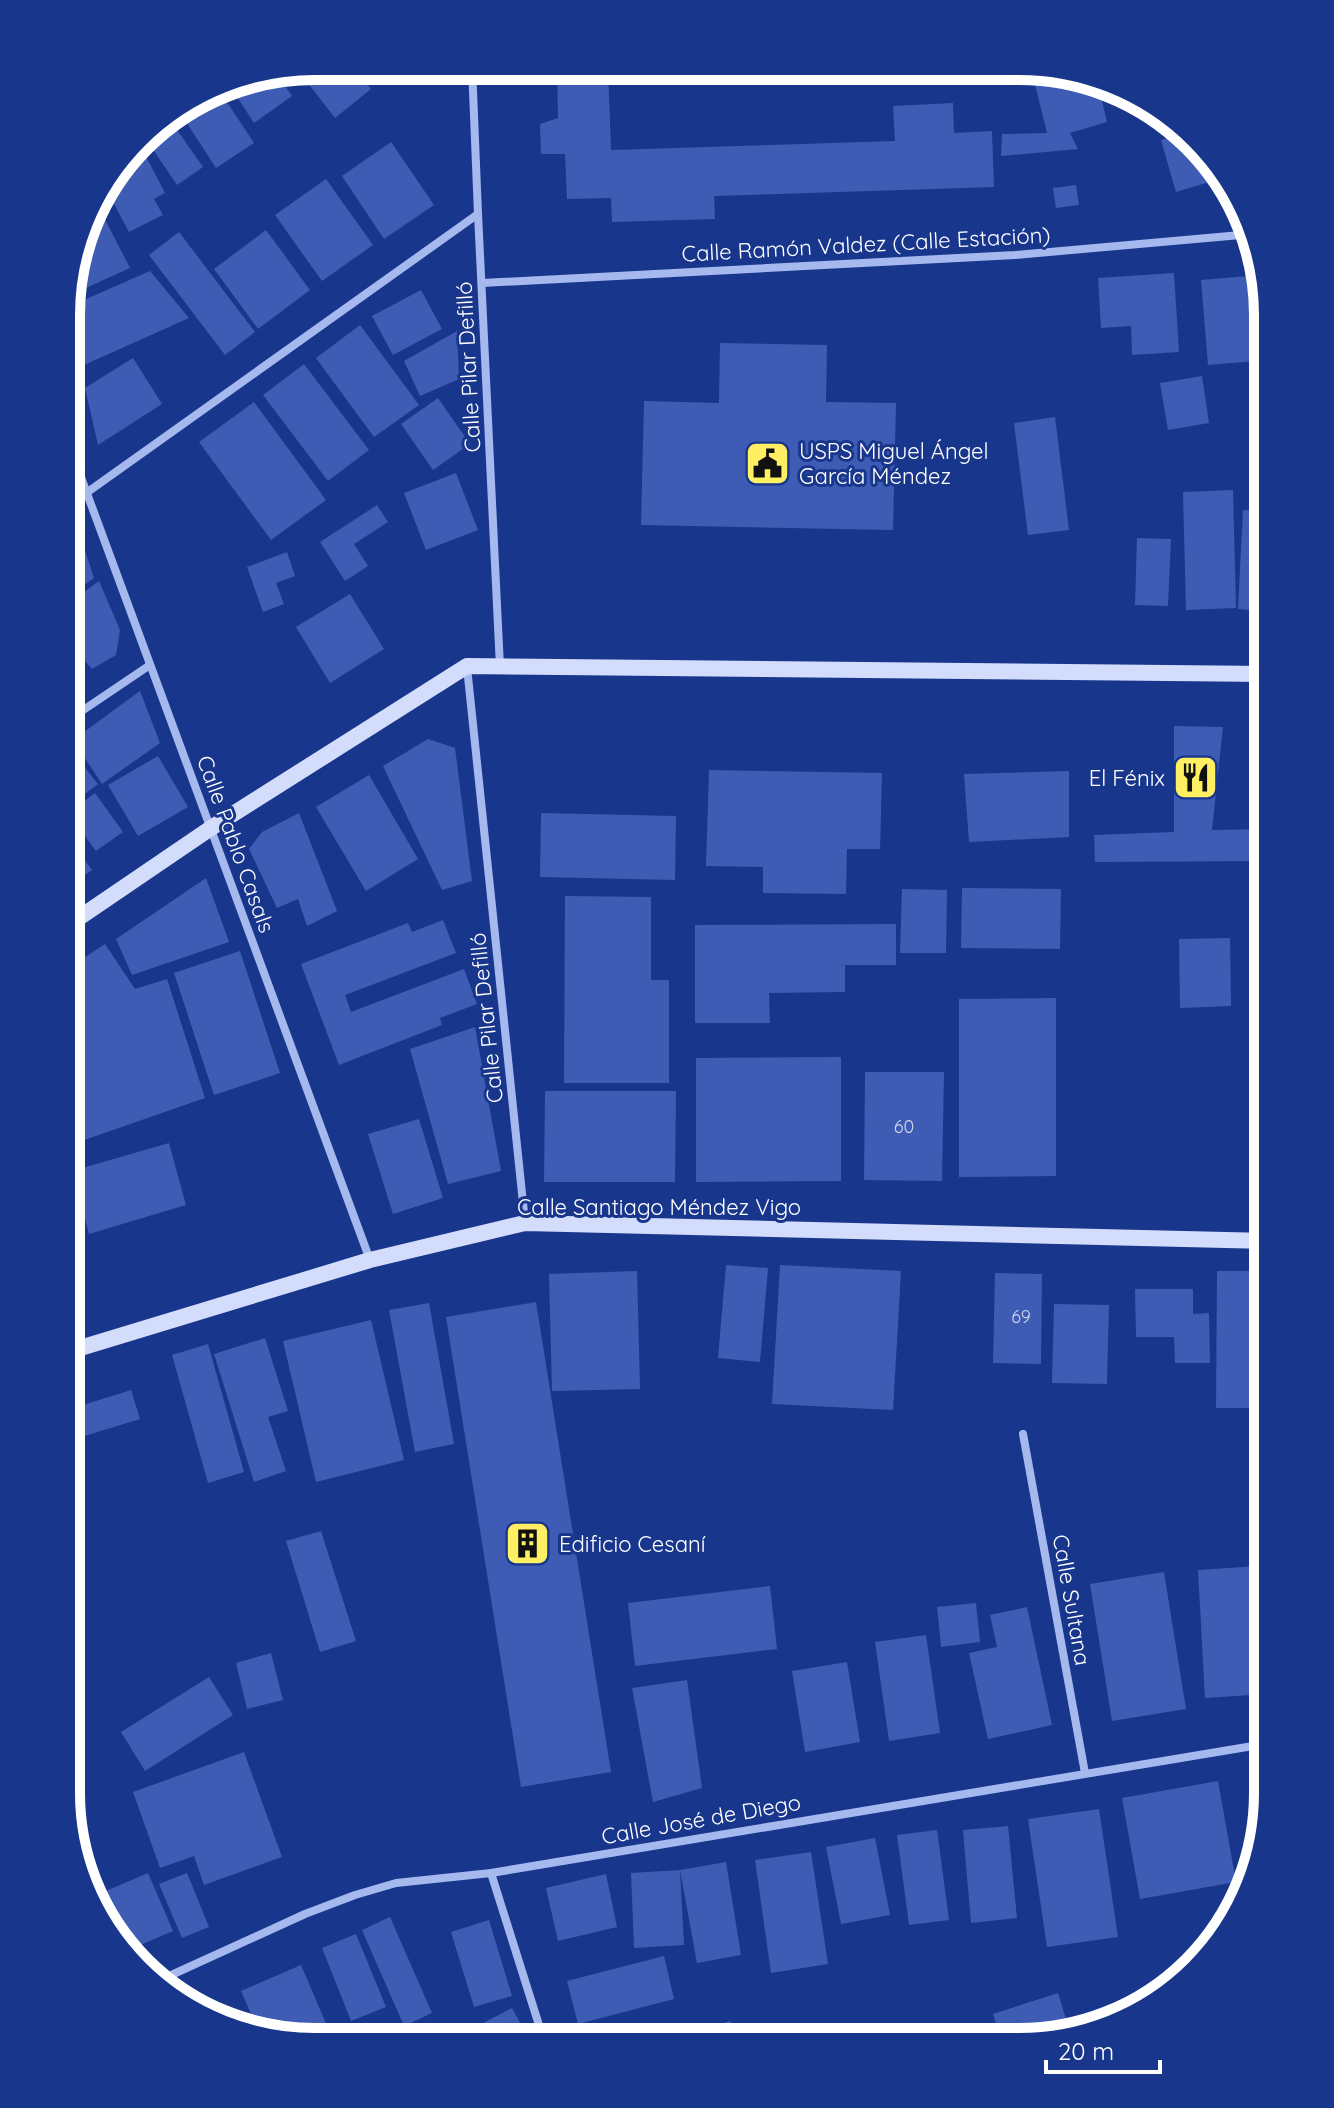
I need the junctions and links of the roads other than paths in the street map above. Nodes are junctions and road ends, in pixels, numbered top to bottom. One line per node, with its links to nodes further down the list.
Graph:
1 (473, 81): 2 (street, Calle Pilar Defilló)
2 (478, 214): 4 (street, Calle Pilar Defilló); 6 (street)
3 (1239, 235): 4 (street, Calle Ramón Valdez (Calle Estación))
4 (482, 283): 10 (street, Calle Pilar Defilló)
5 (80, 476): 6 (street, Calle Pablo Casals)
6 (86, 493): 7 (street); 8 (street, Calle Pablo Casals)
7 (80, 497)
8 (150, 665): 12 (street); 13 (street, Calle Pablo Casals)
9 (467, 666): 10 (street); 13 (street); 15 (street, Calle Pilar Defilló)
10 (500, 667): 11 (street)
11 (1254, 674)
12 (80, 712)
13 (211, 828): 14 (street); 17 (street, Calle Pablo Casals)
14 (80, 917)
15 (525, 1223): 16 (street, Calle Santiago Méndez Vigo); 17 (street, Calle Santiago Méndez Vigo)
16 (1253, 1241)
17 (370, 1260): 18 (street, Calle Santiago Méndez Vigo)
18 (80, 1348)
19 (1023, 1434): 21 (street, Calle Sultana)
20 (1253, 1746): 21 (street, Calle José de Diego)
21 (1085, 1773): 22 (street, Calle José de Diego)
22 (491, 1873): 23 (street, Calle José de Diego); 24 (street)
23 (169, 1976)
24 (540, 2028)

